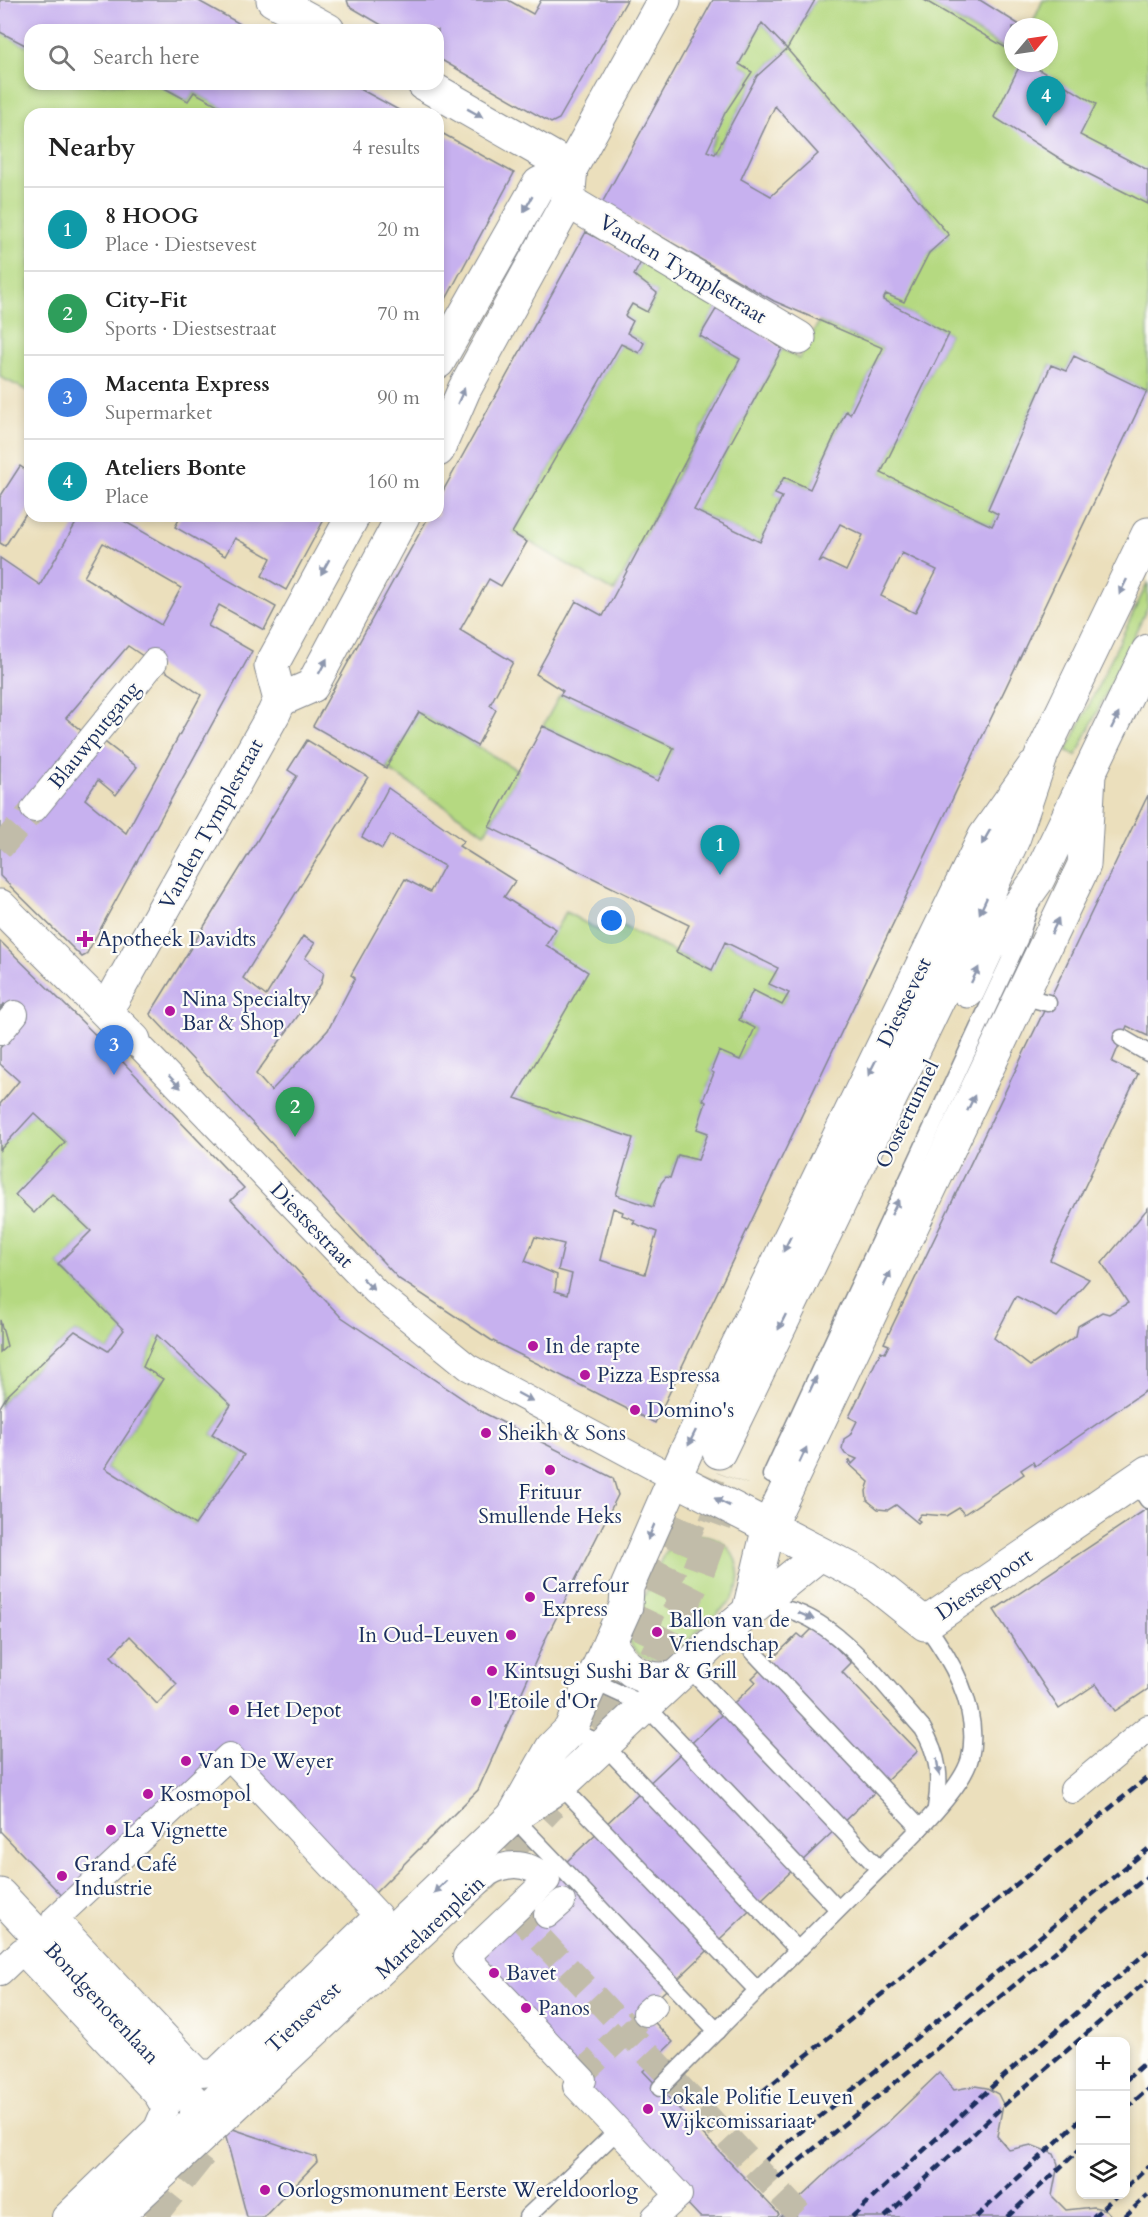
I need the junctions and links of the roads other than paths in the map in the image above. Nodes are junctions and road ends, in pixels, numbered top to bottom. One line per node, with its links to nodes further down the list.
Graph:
1 (273, 0): 3 (street)
2 (664, 0): 5 (street)
3 (314, 15)
4 (434, 90): 5 (street, one-way to 5)
5 (571, 168): 6 (street); 8 (street, one-way to 8)
6 (568, 201): 7 (street, Vanden Tymplestraat); 9 (street, one-way to 6)
7 (799, 338)
8 (444, 351)
9 (444, 436)
10 (350, 522): 15 (street, one-way to 15)
11 (400, 522): 15 (street, one-way to 11)
12 (1148, 534): 16 (street, Diestsevest, one-way to 16)
13 (1148, 651): 17 (street, one-way to 13)
14 (154, 662): 18 (street, Blauwputgang)
15 (280, 700): 21 (street, Vanden Tymplestraat)
16 (1042, 754): 19 (street, Oostertunnel, one-way to 19); 26 (street, Diestsevest, one-way to 26)
17 (1089, 774): 19 (street, Oostertunnel); 28 (street, one-way to 17)
18 (34, 809)
19 (1038, 879): 25 (lane, one-way to 19)
20 (0, 906): 21 (street, Diestsestraat)
21 (105, 1009): 23 (street, Diestsestraat)
22 (1122, 1038): 24 (lane)
23 (134, 1040): 26 (street, Diestsestraat, one-way to 26)
24 (1148, 1053)
25 (771, 1475)
26 (674, 1478): 28 (street, one-way to 26); 32 (street, Tiensevest, one-way to 32)
27 (1144, 1485): 31 (street, Diestsepoort)
28 (769, 1527): 29 (street, Diestsepoort); 30 (street)
29 (820, 1554): 30 (street); 31 (street, Diestsepoort)
30 (739, 1619): 33 (street, Tiensevest); 42 (lane, one-way to 42); 44 (lane)
31 (925, 1624): 42 (lane)
32 (610, 1642): 33 (street); 34 (street, Tiensevest)
33 (680, 1672): 35 (street, Tiensevest); 45 (lane)
34 (593, 1681): 35 (lane); 37 (street, Tiensevest)
35 (645, 1705): 38 (street, Tiensevest); 47 (lane)
36 (1148, 1728): 41 (street)
37 (570, 1730): 38 (lane); 40 (street, Tiensevest)
38 (603, 1744): 40 (street, Tiensevest); 48 (lane)
39 (229, 1756): 39 (street, Martelarenplein)
40 (551, 1778): 43 (street, Tiensevest); 50 (lane)
41 (1072, 1790)
42 (936, 1809): 44 (lane)
43 (513, 1817): 51 (lane); 53 (street, Tiensevest, one-way to 53)
44 (920, 1828): 45 (lane)
45 (879, 1869): 47 (lane)
46 (0, 1895): 53 (street, Bondgenotenlaan)
47 (838, 1909): 48 (lane)
48 (798, 1950): 50 (lane)
49 (0, 1972): 55 (street)
50 (757, 1990): 51 (lane)
51 (717, 2031): 52 (lane)
52 (660, 2088)
53 (203, 2112): 56 (street, Tiensevest)
54 (618, 2130): 57 (street, Martelarenplein); 58 (lane); 59 (street, Martelarenplein)
55 (65, 2217)
56 (94, 2217)
57 (120, 2217)
58 (527, 2217)
59 (655, 2217)

